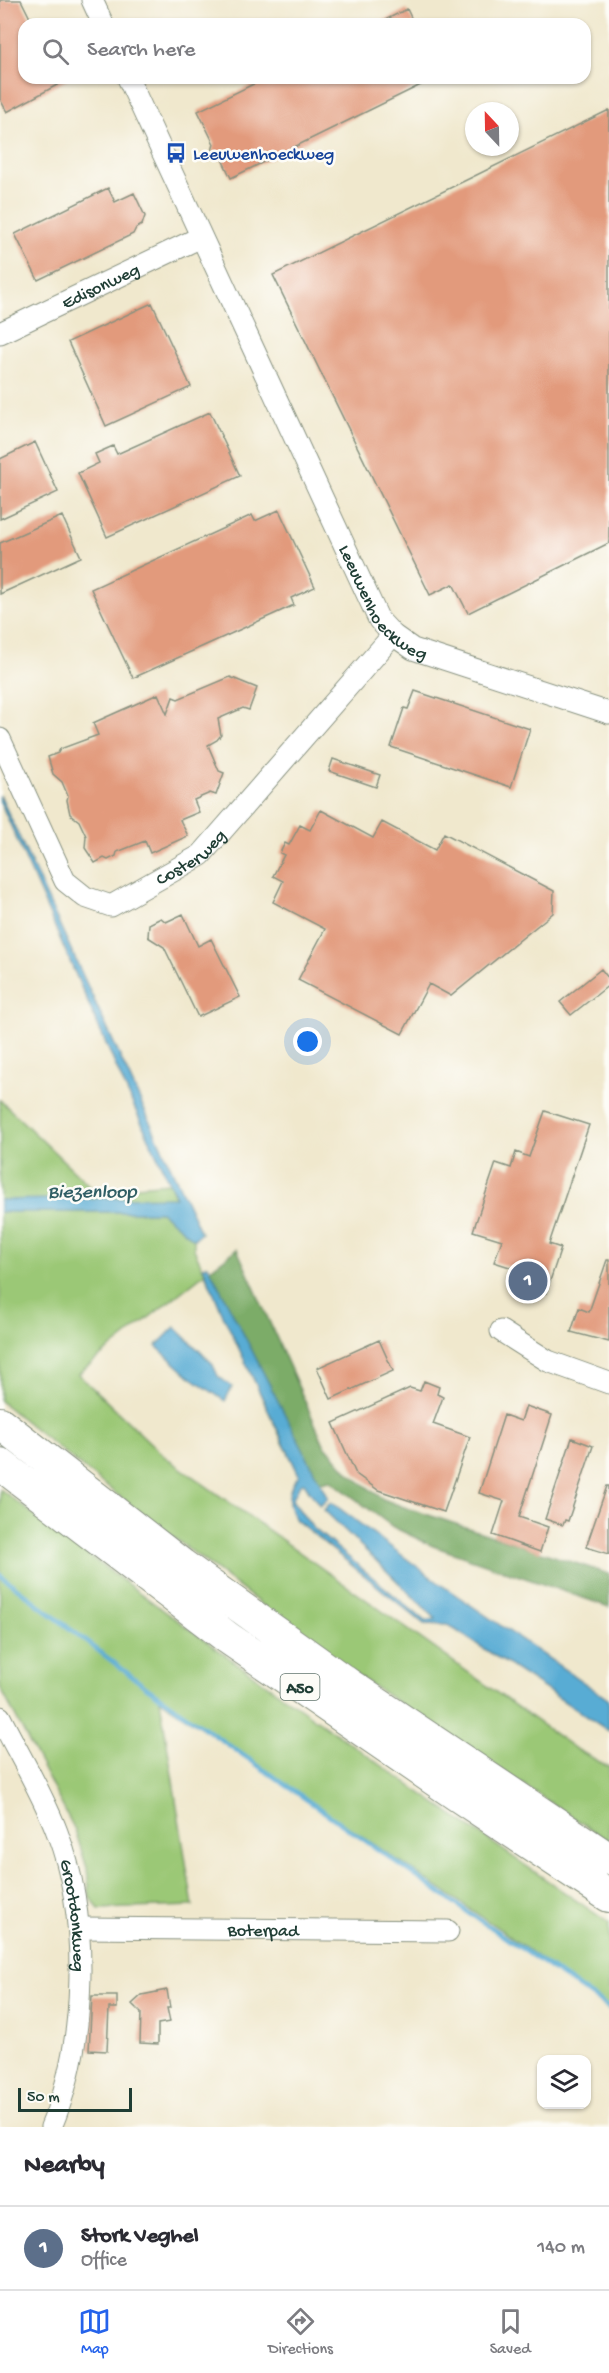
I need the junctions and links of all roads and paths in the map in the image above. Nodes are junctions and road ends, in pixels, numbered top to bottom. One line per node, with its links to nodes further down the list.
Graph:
1 (92, 0): 2 (street)
2 (100, 18)
3 (131, 84): 4 (street, Leeuwenhoeckweg)
4 (201, 237): 5 (street, Edisonweg); 6 (street, Leeuwenhoeckweg)
5 (0, 333)
6 (393, 635): 7 (street, Leeuwenhoeckweg); 8 (street, Costerweg)
7 (609, 713)
8 (0, 739)
9 (501, 1331): 10 (street)
10 (609, 1383)
11 (7, 1429): 14 (highway, A50)
12 (0, 1464): 15 (highway, A50)
13 (0, 1717): 16 (street, Grootdonkweg)
14 (609, 1859)
15 (609, 1896)
16 (79, 1928): 17 (street, Boterpad); 18 (street, Grootdonkweg)
17 (448, 1931)
18 (51, 2127)

